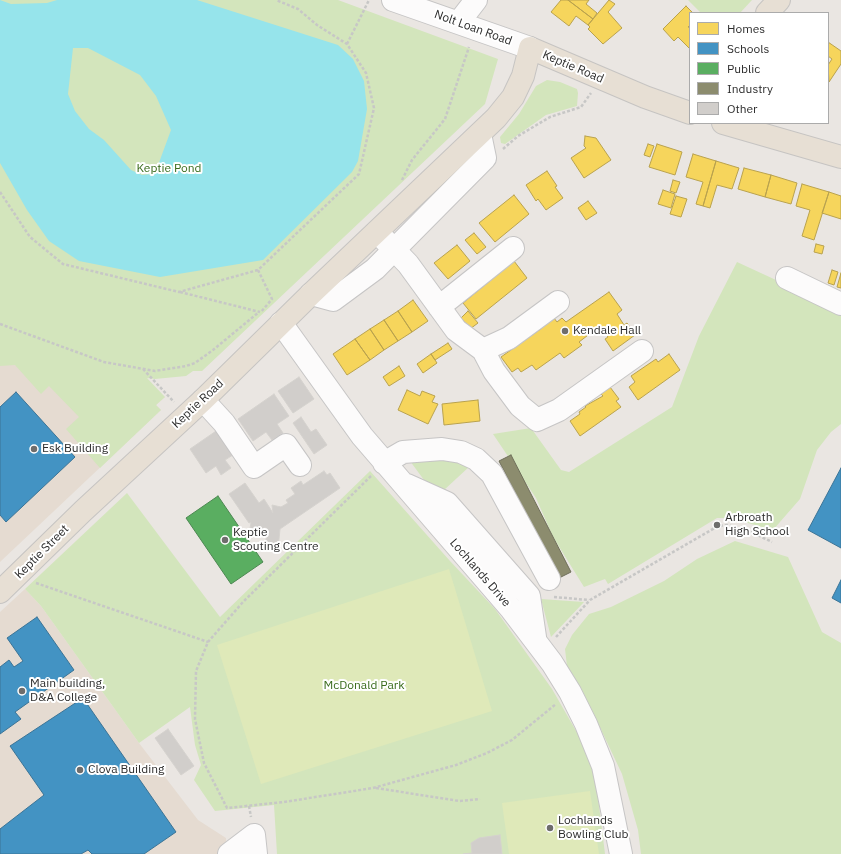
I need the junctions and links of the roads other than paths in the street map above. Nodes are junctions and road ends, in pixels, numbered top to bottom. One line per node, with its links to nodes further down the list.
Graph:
1 (393, 0): 5 (street, Nolt Loan Road)
2 (476, 0): 5 (street)
3 (779, 0): 4 (main road)
4 (768, 12)
5 (467, 25): 6 (street, Nolt Loan Road)
6 (530, 48): 7 (main road, Keptie Road); 9 (main road, Keptie Road)
7 (689, 113)
8 (726, 124): 10 (main road)
9 (480, 134): 11 (main road, Keptie Road); 13 (street)
10 (841, 157)
11 (377, 232): 13 (street); 15 (main road, Keptie Road)
12 (513, 248): 18 (street)
13 (394, 250): 15 (street); 18 (street)
14 (787, 278): 17 (street)
15 (311, 294): 19 (main road, Keptie Road)
16 (558, 302): 20 (street)
17 (841, 304)
18 (439, 307): 20 (street)
19 (281, 323): 22 (main road, Keptie Road); 23 (street, Lochlands Drive)
20 (483, 350): 21 (street)
21 (642, 351)
22 (203, 400): 24 (street); 26 (main road, Keptie Road)
23 (384, 463): 25 (street, Lochlands Drive); 27 (street)
24 (300, 465)
25 (401, 483): 29 (street, Lochlands Drive); 29 (street)
26 (83, 511): 28 (main road, Keptie Street)
27 (549, 580)
28 (0, 592)
29 (539, 644): 32 (street, Lochlands Drive)
30 (255, 844): 31 (street)
31 (229, 854)
32 (621, 854)

